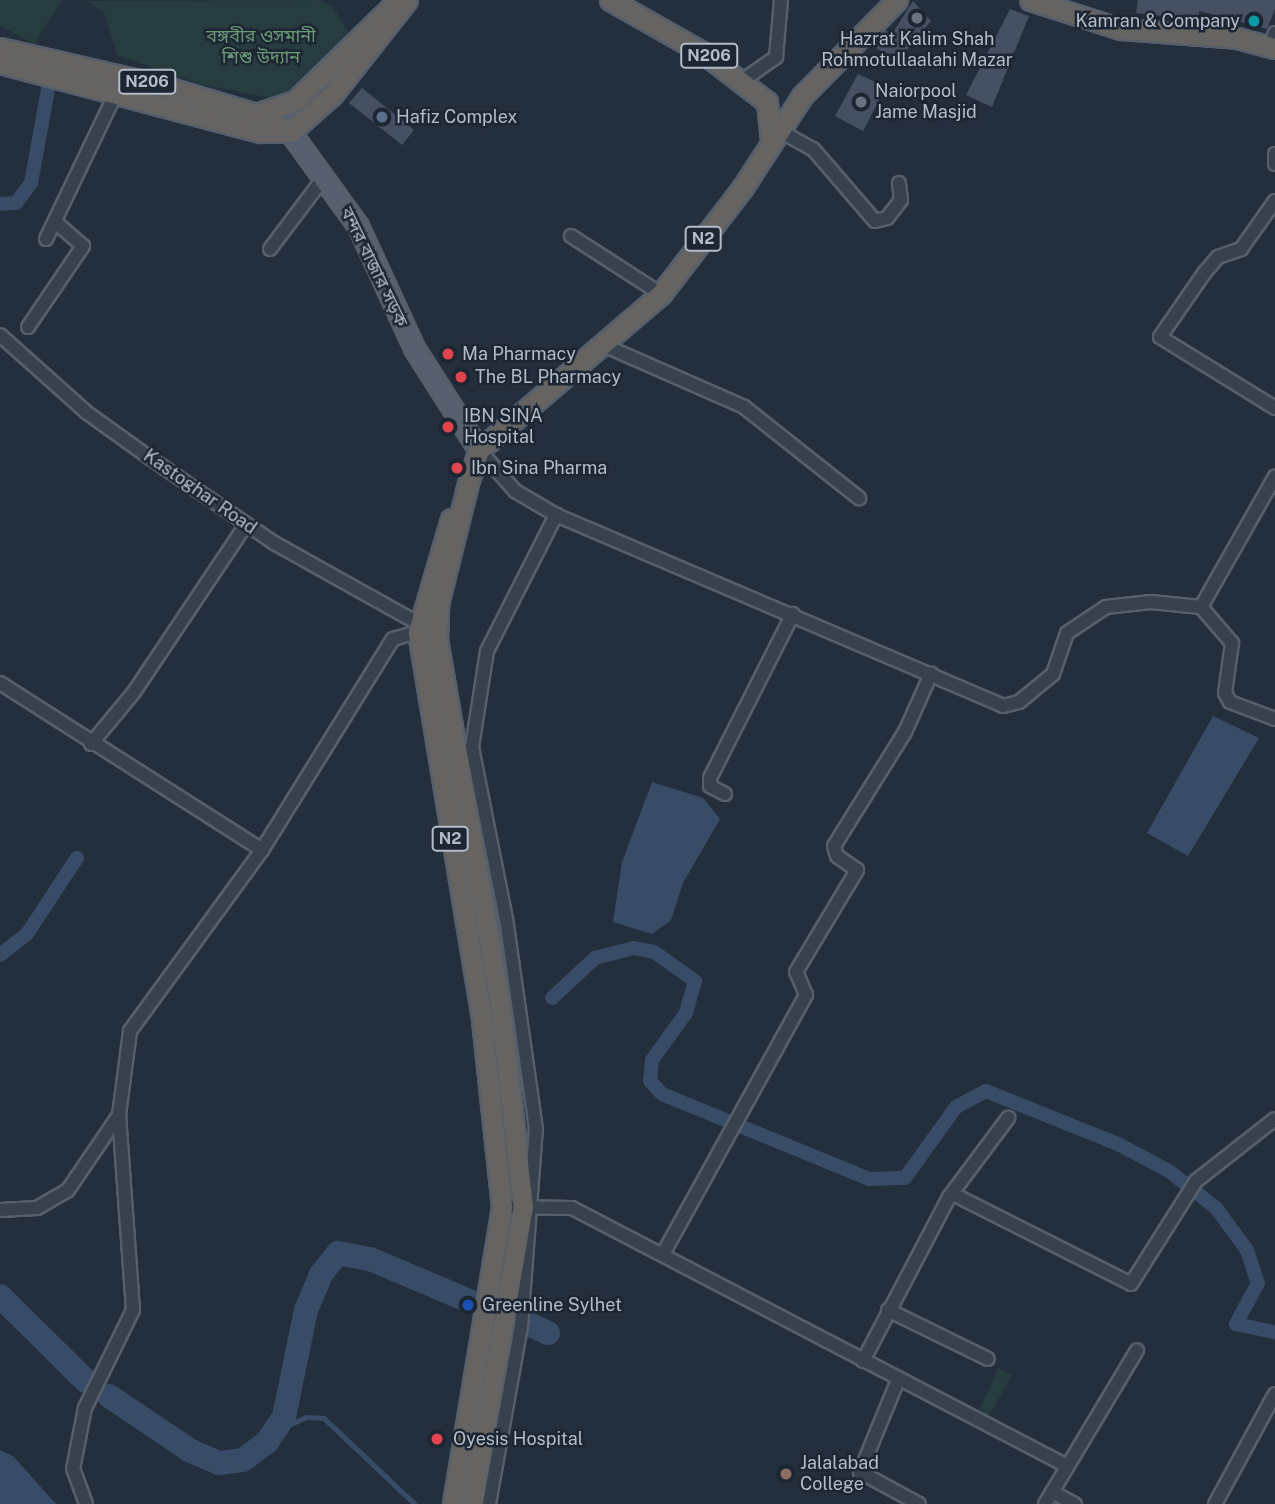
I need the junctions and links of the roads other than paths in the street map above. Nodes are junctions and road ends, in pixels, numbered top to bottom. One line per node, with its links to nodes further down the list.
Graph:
1 (399, 0): 14 (highway)
2 (407, 0): 16 (highway)
3 (610, 0): 10 (highway, N206)
4 (780, 0): 10 (street)
5 (897, 0): 12 (highway, N2)
6 (1030, 0): 7 (highway)
7 (1273, 43)
8 (0, 48): 15 (highway, বন্দর বাজার সড়ক / N206)
9 (0, 63): 11 (highway, N206)
10 (742, 81): 13 (highway, N206)
11 (116, 93): 17 (highway, N206); 25 (street)
12 (802, 96): 13 (highway); 18 (highway, N2)
13 (767, 102): 18 (highway)
14 (292, 103): 15 (highway); 17 (main road)
15 (256, 114): 17 (highway, বন্দর বাজার সড়ক / N206)
16 (312, 116): 17 (highway); 19 (main road)
17 (289, 132): 19 (main road, বন্দর বাজার সড়ক)
18 (776, 136): 23 (street); 29 (highway, N2)
19 (309, 154): 22 (main road, বন্দর বাজার সড়ক)
20 (1275, 155): 21 (street)
21 (1275, 164)
22 (326, 176): 28 (street); 34 (main road, বন্দর বাজার সড়ক)
23 (899, 183)
24 (1275, 201): 33 (street)
25 (55, 222): 27 (street); 30 (street)
26 (571, 236): 29 (street)
27 (46, 239)
28 (270, 249)
29 (661, 294): 32 (highway, N2)
30 (28, 327)
31 (0, 335): 39 (street, Kastoghar Road)
32 (603, 345): 34 (highway, N2); 37 (street)
33 (1275, 408)
34 (479, 450): 36 (highway, N2); 38 (street)
35 (1275, 477): 40 (street)
36 (469, 480): 42 (highway, N2); 54 (highway, N2)
37 (859, 498)
38 (556, 515): 41 (street); 54 (street)
39 (246, 525): 42 (street, Kastoghar Road); 46 (street)
40 (1201, 607): 43 (street); 45 (street)
41 (793, 614): 43 (street); 47 (street)
42 (418, 628): 48 (street); 53 (highway, N2)
43 (931, 674): 56 (street)
44 (0, 683): 46 (street)
45 (1275, 719)
46 (91, 744): 48 (street)
47 (725, 794)
48 (262, 850): 49 (street)
49 (118, 1115): 55 (street); 65 (street)
50 (1008, 1118): 52 (street)
51 (1275, 1119): 52 (street)
52 (953, 1195): 57 (street)
53 (502, 1207): 54 (street); 66 (highway, N2)
54 (528, 1207): 56 (street); 67 (highway, N2); 68 (street)
55 (5, 1211)
56 (663, 1254): 60 (street)
57 (888, 1310): 59 (street); 60 (street)
58 (1136, 1350): 63 (street)
59 (988, 1359)
60 (863, 1361): 61 (street)
61 (898, 1380): 63 (street); 69 (street)
62 (1275, 1394): 72 (street)
63 (1066, 1465): 64 (street)
64 (1052, 1492): 70 (street); 71 (street)
65 (86, 1504)
66 (453, 1504)
67 (472, 1504)
68 (489, 1504)
69 (919, 1504)
70 (1045, 1504)
71 (1076, 1504)
72 (1215, 1504)

